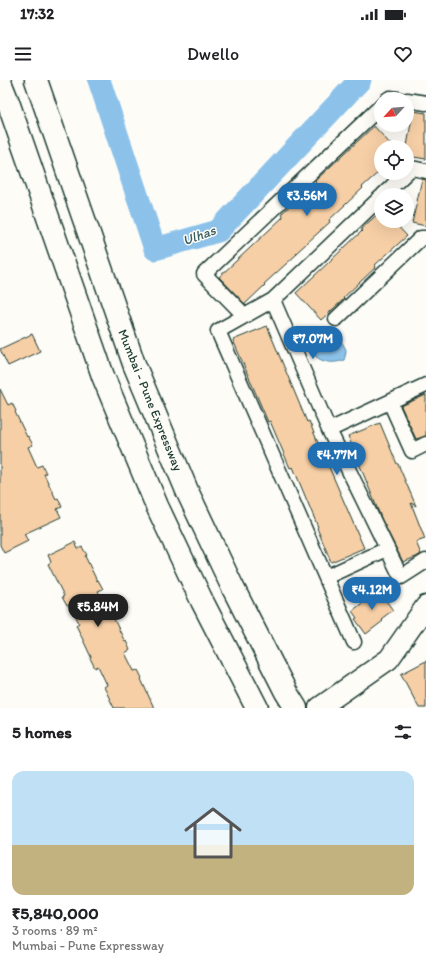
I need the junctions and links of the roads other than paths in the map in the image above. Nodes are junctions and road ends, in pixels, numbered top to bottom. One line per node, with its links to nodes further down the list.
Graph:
1 (36, 80): 25 (highway, Mumbai - Pune Expressway)
2 (0, 82): 24 (highway)
3 (414, 101): 4 (street)
4 (426, 103)
5 (374, 113): 13 (street)
6 (414, 168): 7 (street)
7 (426, 171)
8 (399, 180): 9 (street)
9 (391, 188)
10 (374, 204): 12 (street)
11 (426, 238): 14 (street)
12 (274, 300): 13 (street); 17 (street)
13 (245, 316): 21 (street)
14 (336, 319)
15 (426, 385): 16 (street)
16 (390, 402): 17 (street); 18 (street)
17 (329, 430): 19 (street)
18 (426, 444)
19 (387, 549): 20 (street); 21 (street)
20 (426, 561)
21 (326, 577): 23 (street)
22 (426, 606): 26 (street)
23 (354, 642)
24 (257, 708)
25 (296, 708)
26 (319, 708)

